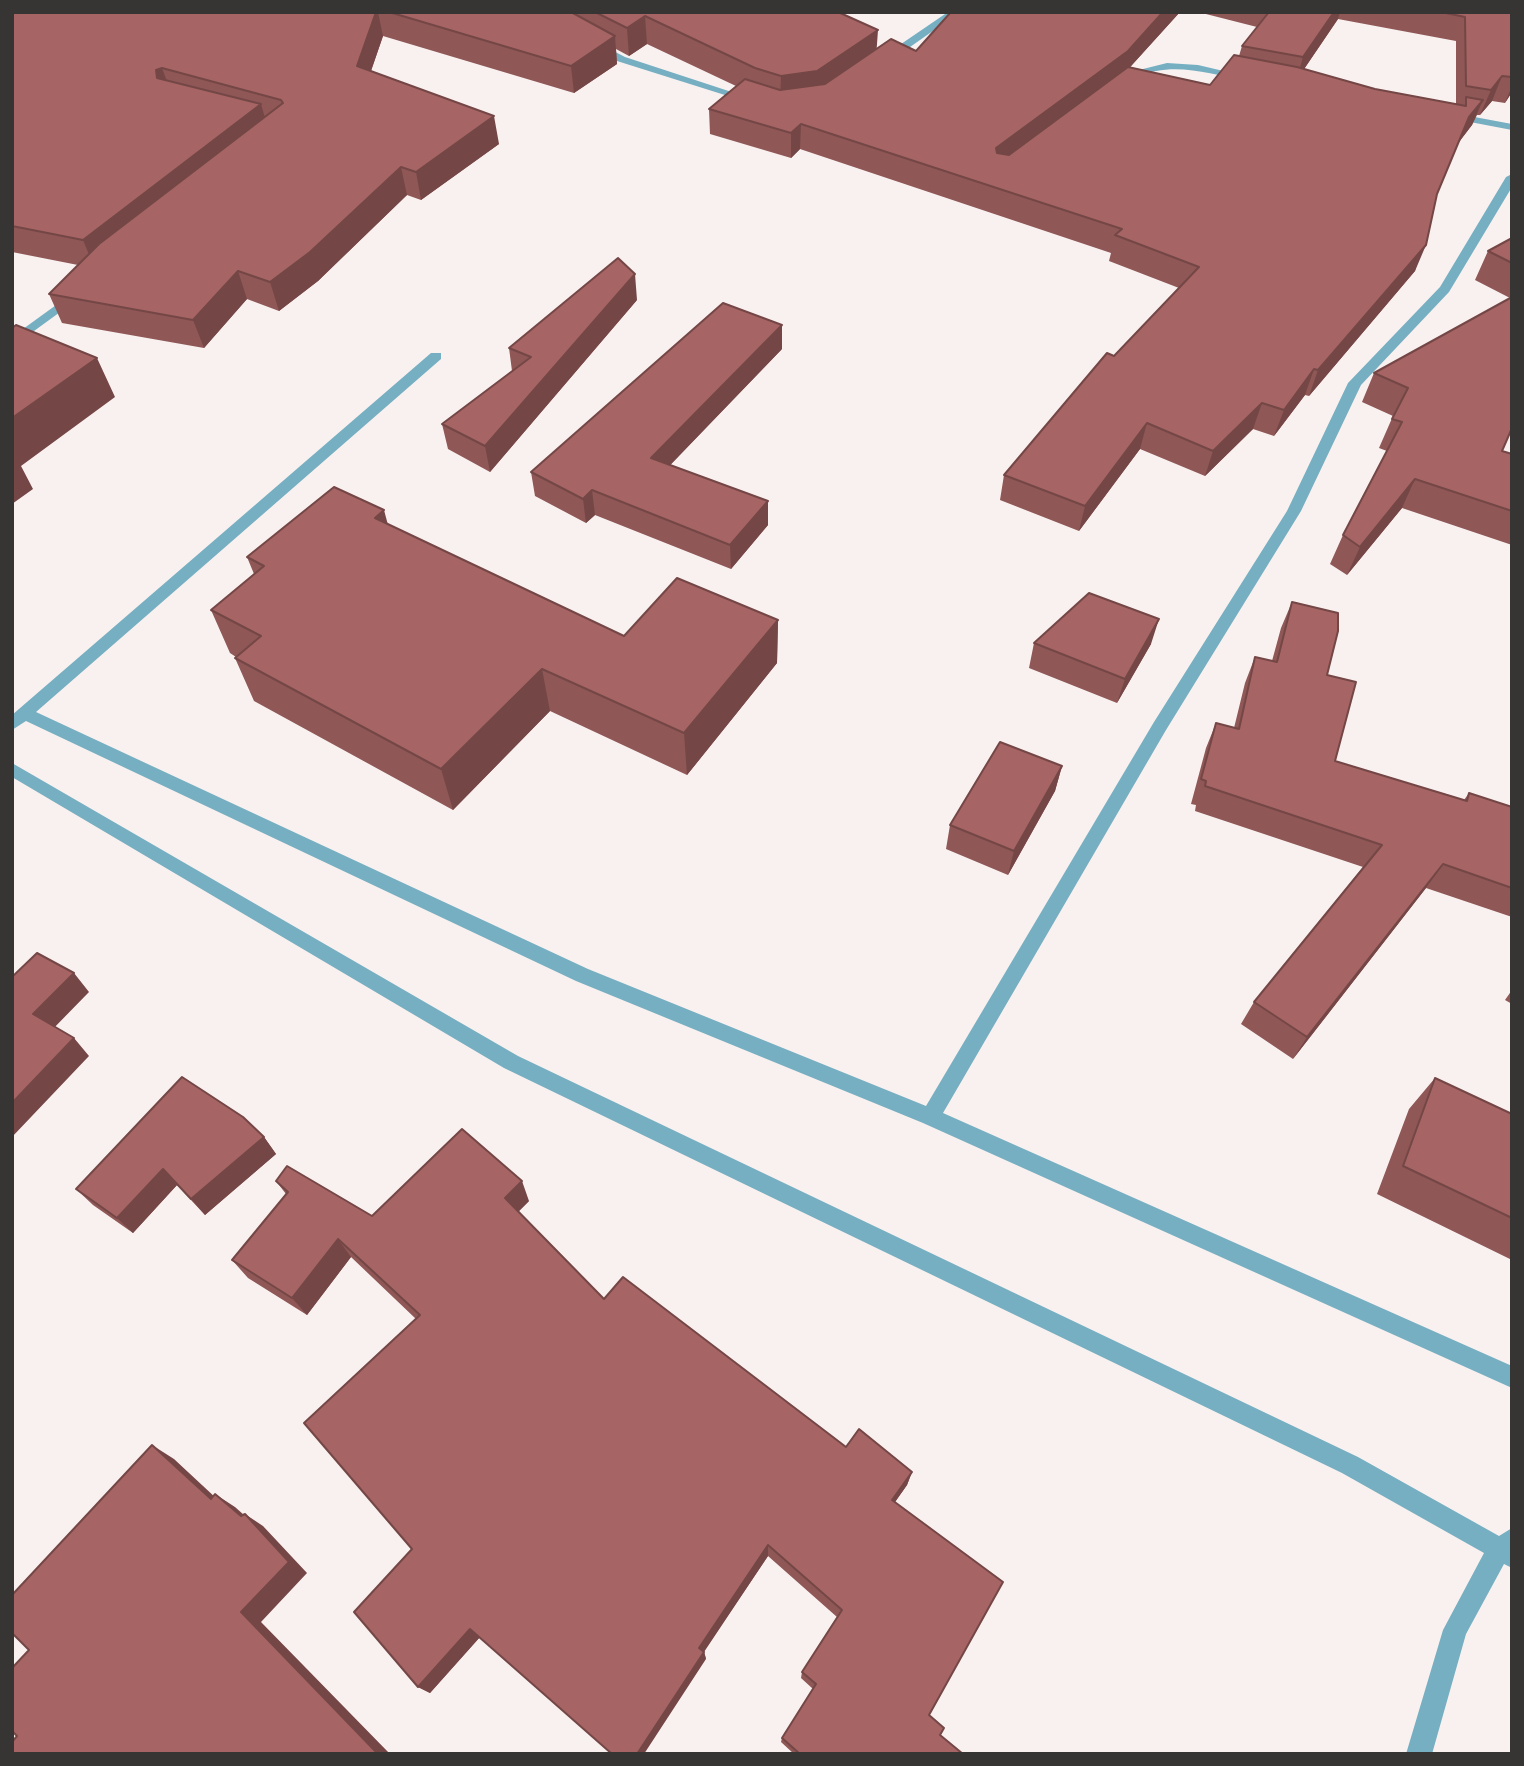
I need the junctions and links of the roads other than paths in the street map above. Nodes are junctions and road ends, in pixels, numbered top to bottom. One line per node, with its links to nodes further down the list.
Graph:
1 (956, 12): 3 (street)
2 (589, 41): 6 (street)
3 (876, 66)
4 (1250, 78): 5 (street)
5 (1111, 92)
6 (766, 104)
7 (1447, 114): 8 (street)
8 (1512, 127)
9 (1512, 177): 15 (street)
10 (81, 290): 11 (street)
11 (12, 343)
12 (436, 356): 13 (street)
13 (19, 719): 15 (street)
14 (12, 769): 17 (street)
15 (930, 1117): 16 (street)
16 (1512, 1377)
17 (1508, 1549): 18 (street)
18 (1419, 1754)

